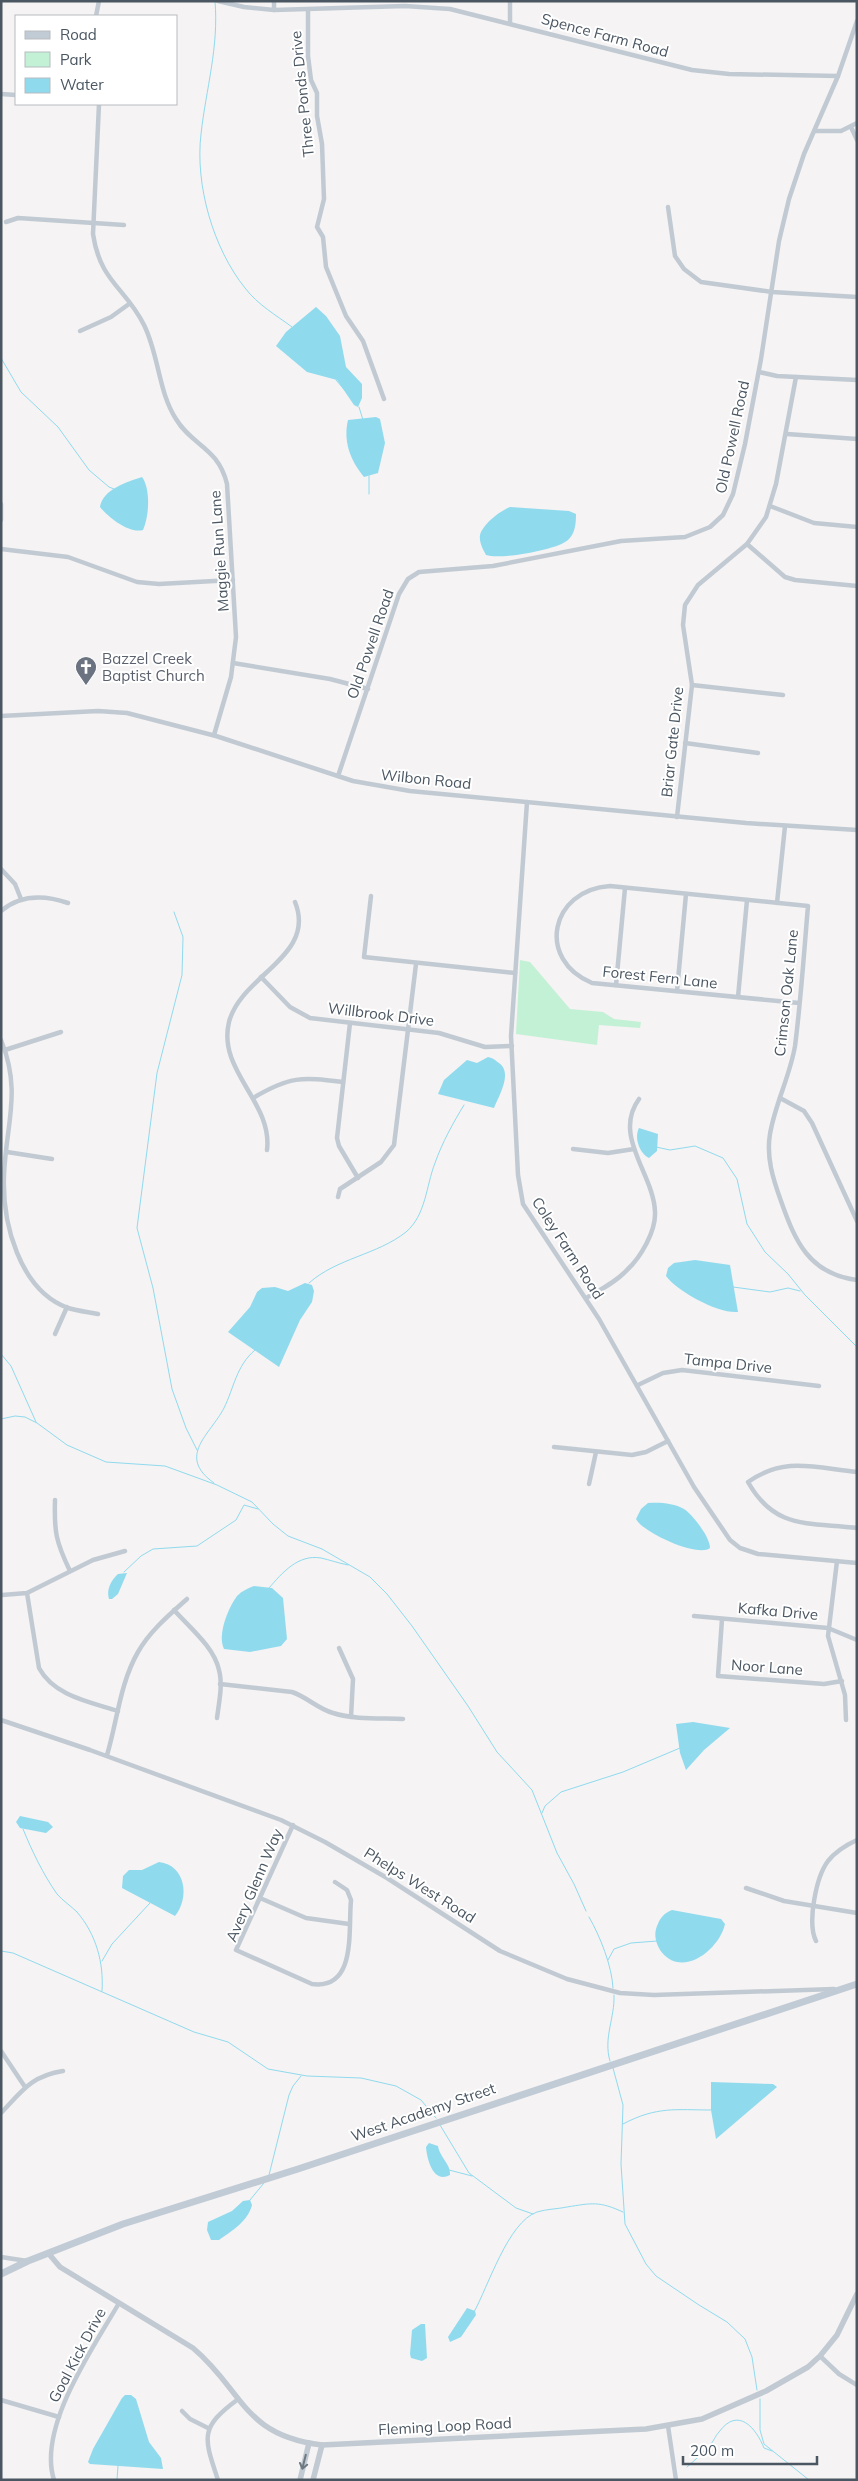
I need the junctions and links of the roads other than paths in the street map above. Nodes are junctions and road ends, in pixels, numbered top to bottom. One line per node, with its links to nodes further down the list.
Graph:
1 (218, 1): 6 (street, Spence Farm Road)
2 (274, 1): 6 (street)
3 (510, 1): 10 (street)
4 (98, 2): 8 (street)
5 (406, 4): 7 (street, Spence Farm Road); 10 (street, Spence Farm Road)
6 (274, 10): 7 (street, Spence Farm Road)
7 (308, 10): 30 (street, Three Ponds Drive)
8 (96, 15)
9 (857, 21): 11 (street, Old Powell Road)
10 (510, 23): 11 (street, Spence Farm Road)
11 (838, 76): 17 (street, Old Powell Road)
12 (1, 94): 13 (street)
13 (15, 95)
14 (100, 105): 21 (street, Maggie Run Lane)
15 (857, 123): 16 (street)
16 (851, 127): 17 (street); 18 (street)
17 (815, 131): 23 (street, Old Powell Road)
18 (857, 140)
19 (668, 206): 23 (street)
20 (6, 222): 21 (street)
21 (93, 223): 22 (street); 25 (street, Maggie Run Lane)
22 (124, 225)
23 (772, 292): 24 (street); 27 (street, Old Powell Road)
24 (857, 297)
25 (129, 304): 26 (street); 39 (street, Maggie Run Lane)
26 (80, 331)
27 (759, 372): 28 (street); 43 (street, Old Powell Road)
28 (796, 377): 29 (street); 31 (street, Briar Gate Drive)
29 (857, 380)
30 (384, 399)
31 (787, 434): 32 (street); 34 (street, Briar Gate Drive)
32 (857, 439)
33 (1, 504): 35 (street)
34 (770, 506): 36 (street); 37 (street, Briar Gate Drive)
35 (1, 520)
36 (857, 527)
37 (747, 544): 40 (street); 42 (street, Briar Gate Drive)
38 (1, 549): 39 (street)
39 (233, 580): 41 (street, Maggie Run Lane)
40 (857, 586)
41 (233, 663): 43 (street); 46 (street, Maggie Run Lane)
42 (692, 684): 44 (street); 47 (street, Briar Gate Drive)
43 (368, 689): 49 (street, Old Powell Road)
44 (783, 695)
45 (1, 716): 46 (street, Wilbon Road)
46 (214, 735): 49 (street, Wilbon Road)
47 (686, 743): 48 (street); 51 (street, Briar Gate Drive)
48 (758, 753)
49 (338, 776): 50 (street, Wilbon Road)
50 (527, 802): 51 (street, Wilbon Road); 66 (street, Coley Farm Road)
51 (677, 817): 52 (street, Wilbon Road)
52 (785, 826): 53 (street, Wilbon Road); 62 (street)
53 (857, 830)
54 (1, 869): 58 (street)
55 (625, 888): 56 (street, Forest Fern Lane); 68 (street); 68 (street, Forest Fern Lane)
56 (686, 894): 59 (street, Forest Fern Lane); 69 (street)
57 (371, 896): 65 (street)
58 (21, 898): 61 (street); 64 (street)
59 (747, 900): 62 (street, Forest Fern Lane); 70 (street)
60 (295, 902): 67 (street)
61 (68, 903)
62 (777, 903): 63 (street, Forest Fern Lane)
63 (808, 906): 71 (street, Crimson Oak Lane)
64 (1, 911)
65 (416, 964): 66 (street); 73 (street)
66 (515, 973): 76 (street, Coley Farm Road)
67 (261, 977): 72 (street, Willbrook Drive); 79 (street)
68 (616, 986): 69 (street, Forest Fern Lane)
69 (677, 991): 70 (street, Forest Fern Lane)
70 (738, 997): 71 (street, Forest Fern Lane)
71 (799, 1003): 80 (street, Crimson Oak Lane)
72 (350, 1023): 73 (street, Willbrook Drive); 78 (street)
73 (409, 1029): 76 (street, Willbrook Drive); 87 (street)
74 (61, 1032): 77 (street)
75 (1, 1040): 77 (street)
76 (512, 1046): 91 (street, Coley Farm Road)
77 (5, 1050): 85 (street)
78 (343, 1082): 79 (street); 87 (street)
79 (253, 1098): 84 (street)
80 (780, 1098): 89 (street); 90 (street, Crimson Oak Lane)
81 (639, 1099): 83 (street)
82 (573, 1149): 83 (street)
83 (634, 1149): 91 (street)
84 (267, 1150)
85 (7, 1152): 86 (street); 92 (street)
86 (52, 1160)
87 (358, 1178): 88 (street)
88 (338, 1197)
89 (857, 1221)
90 (857, 1280)
91 (586, 1298): 95 (street, Coley Farm Road)
92 (67, 1307): 93 (street); 94 (street)
93 (98, 1314)
94 (55, 1334)
95 (638, 1385): 96 (street, Tampa Drive); 97 (street, Coley Farm Road)
96 (819, 1386)
97 (668, 1441): 99 (street); 105 (street, Coley Farm Road)
98 (554, 1447): 99 (street)
99 (596, 1452): 101 (street)
100 (857, 1472): 103 (street)
101 (590, 1484)
102 (55, 1500): 107 (street)
103 (857, 1528)
104 (125, 1551): 107 (street)
105 (836, 1561): 106 (street, Coley Farm Road); 114 (street)
106 (857, 1563)
107 (70, 1571): 108 (street)
108 (27, 1593): 109 (street); 119 (street)
109 (2, 1595)
110 (187, 1599): 111 (street)
111 (174, 1610): 118 (street); 119 (street)
112 (694, 1616): 113 (street, Kafka Drive)
113 (722, 1619): 114 (street, Kafka Drive); 117 (street, Noor Lane)
114 (828, 1628): 115 (street, Kafka Drive); 117 (street)
115 (857, 1640)
116 (339, 1648): 120 (street)
117 (842, 1680): 124 (street)
118 (220, 1684): 120 (street); 121 (street)
119 (118, 1711): 125 (street)
120 (351, 1716): 122 (street)
121 (217, 1718)
122 (403, 1719)
123 (1, 1720): 125 (street, Phelps West Road)
124 (846, 1720)
125 (107, 1756): 126 (street, Phelps West Road)
126 (294, 1825): 130 (street, Avery Glenn Way); 136 (street, Phelps West Road)
127 (857, 1840): 131 (street)
128 (335, 1882): 133 (street, Avery Glenn Way)
129 (746, 1888): 131 (street)
130 (260, 1898): 133 (street); 133 (street, Avery Glenn Way)
131 (814, 1907): 132 (street); 134 (street)
132 (857, 1913)
133 (349, 1924)
134 (816, 1941)
135 (857, 1984): 136 (main road, West Academy Street)
136 (840, 1989): 141 (main road, West Academy Street)
137 (1, 2051): 139 (street)
138 (63, 2071): 139 (street)
139 (25, 2087): 140 (street)
140 (1, 2113)
141 (49, 2254): 143 (main road, West Academy Street); 146 (street, Fleming Loop Road)
142 (1, 2257): 143 (street)
143 (28, 2261): 144 (main road, West Academy Street)
144 (1, 2274)
145 (857, 2294): 147 (street, Fleming Loop Road)
146 (119, 2302): 150 (street, Fleming Loop Road); 152 (street, Goal Kick Drive)
147 (820, 2356): 148 (street); 153 (street, Fleming Loop Road)
148 (857, 2385)
149 (1, 2400): 152 (street)
150 (237, 2400): 154 (street); 155 (street, Fleming Loop Road)
151 (182, 2411): 154 (street)
152 (59, 2417): 157 (street, Goal Kick Drive)
153 (668, 2426): 156 (street, Fleming Loop Road); 161 (street)
154 (208, 2428): 158 (street)
155 (309, 2444): 156 (street, Fleming Loop Road); 159 (street, one-way to 159)
156 (322, 2445): 160 (street)
157 (54, 2480)
158 (218, 2480)
159 (300, 2480)
160 (313, 2480)
161 (676, 2480)

